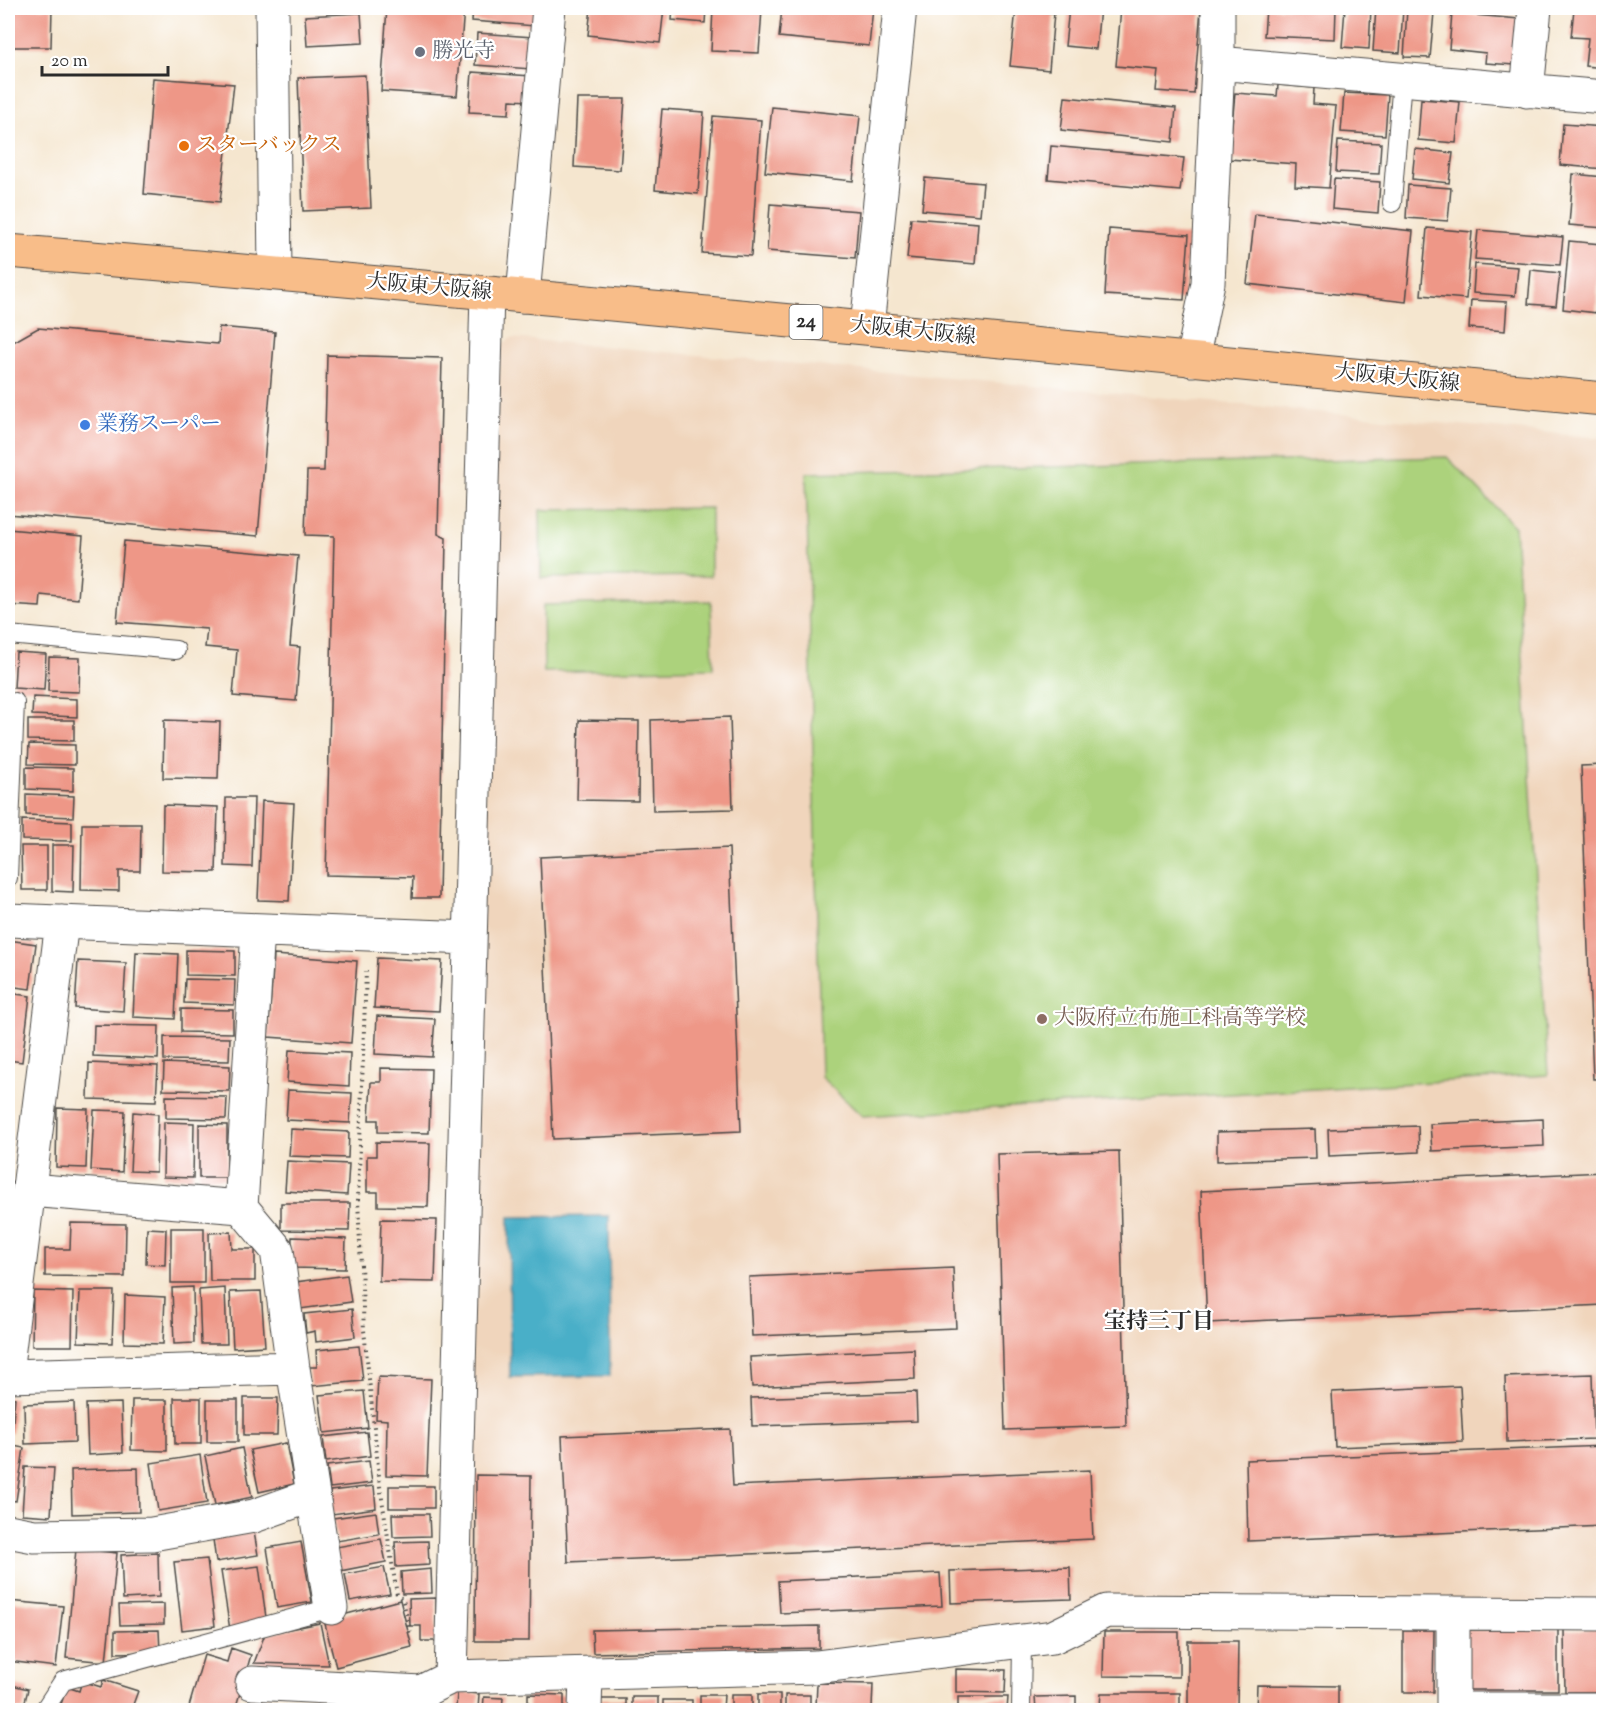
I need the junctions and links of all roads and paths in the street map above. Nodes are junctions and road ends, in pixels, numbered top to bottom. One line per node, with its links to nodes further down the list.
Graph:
1 (272, 8): 12 (street)
2 (549, 8): 14 (street)
3 (900, 8): 15 (street)
4 (1218, 8): 6 (street)
5 (1535, 8): 8 (street)
6 (1218, 63): 7 (street); 16 (street)
7 (1402, 79): 8 (street); 10 (lane)
8 (1527, 91): 9 (street)
9 (1604, 98)
10 (1392, 203)
11 (8, 251): 12 (main road, 大阪東大阪線 / 24)
12 (275, 273): 13 (main road, 大阪東大阪線 / 24)
13 (487, 293): 14 (main road, 大阪東大阪線 / 24); 26 (street)
14 (522, 296): 15 (main road, 大阪東大阪線 / 24)
15 (867, 327): 16 (main road, 大阪東大阪線 / 24)
16 (1192, 360): 17 (main road, 大阪東大阪線 / 24)
17 (1604, 399)
18 (8, 635): 19 (lane)
19 (176, 650)
20 (15, 702): 21 (lane)
21 (8, 878)
22 (8, 920): 23 (street)
23 (62, 922): 24 (street); 27 (street)
24 (258, 930): 25 (street); 28 (street)
25 (368, 934): 26 (street); 40 (path)
26 (470, 938): 40 (street)
27 (29, 1190): 28 (street); 29 (street)
28 (241, 1207): 30 (street)
29 (8, 1357)
30 (293, 1368): 31 (street); 32 (street)
31 (8, 1376)
32 (314, 1495): 33 (street); 34 (street)
33 (8, 1530)
34 (331, 1608): 42 (lane)
35 (1453, 1613): 36 (street); 37 (street); 41 (street)
36 (1604, 1614)
37 (1022, 1641): 38 (street); 44 (lane)
38 (586, 1674): 40 (street); 43 (street)
39 (252, 1683): 40 (street)
40 (429, 1693)
41 (1604, 1708)
42 (44, 1710)
43 (585, 1710)
44 (1021, 1710)

